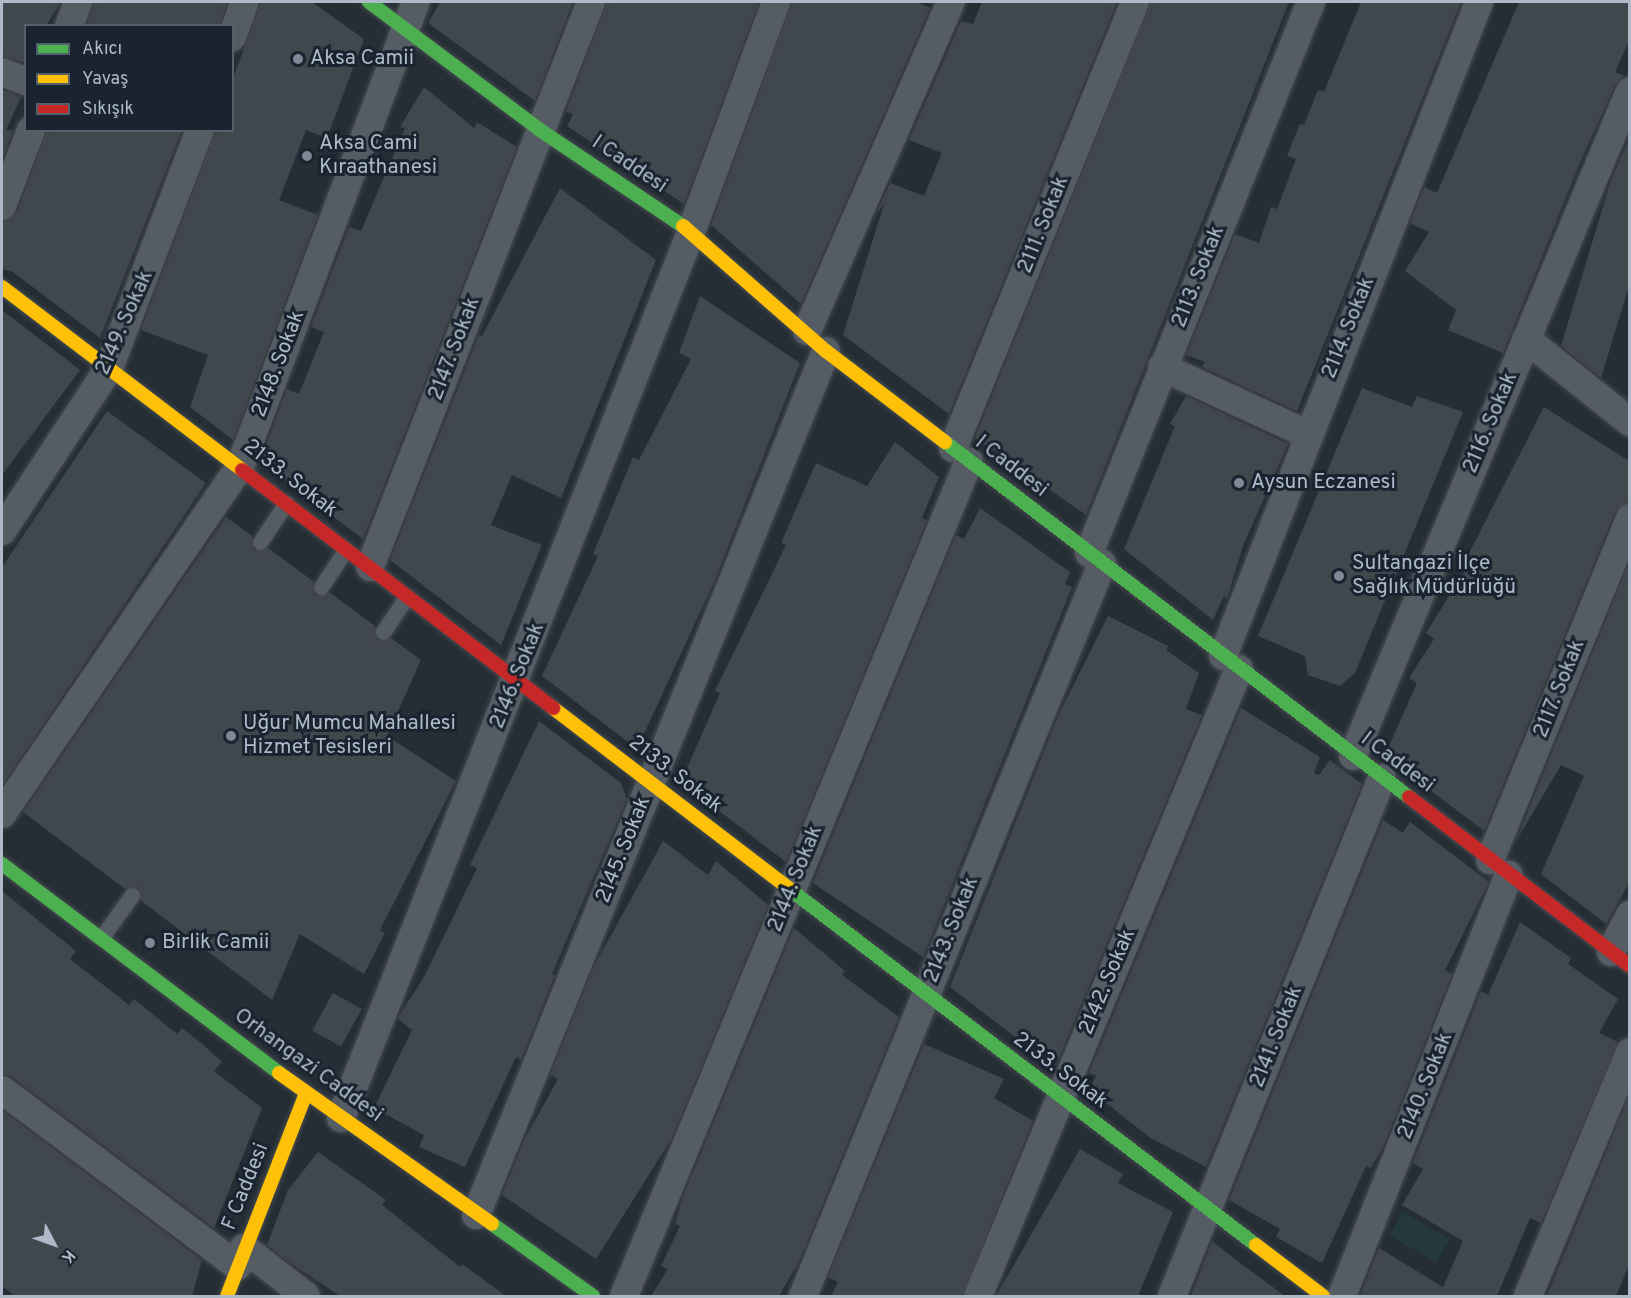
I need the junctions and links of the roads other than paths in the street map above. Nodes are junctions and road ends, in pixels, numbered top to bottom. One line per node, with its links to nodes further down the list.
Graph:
1 (78, 2): 11 (street)
2 (245, 2): 12 (street)
3 (369, 2): 10 (street, I Caddesi)
4 (591, 2): 16 (street, 2147. Sokak)
5 (776, 2): 20 (street, 2146. Sokak)
6 (1136, 2): 29 (street, 2111. Sokak)
7 (1311, 2): 25 (street, 2113. Sokak)
8 (1479, 2): 28 (street, 2114. Sokak)
9 (944, 4): 22 (street)
10 (411, 14): 16 (street, I Caddesi); 30 (street, 2148. Sokak)
11 (70, 24)
12 (234, 32)
13 (2, 72): 14 (street)
14 (24, 80)
15 (1629, 91): 23 (street, 2116. Sokak)
16 (540, 130): 20 (street, I Caddesi); 37 (street, 2147. Sokak)
17 (30, 132): 19 (street)
18 (199, 132): 26 (street, 2149. Sokak)
19 (2, 206)
20 (691, 232): 22 (street, I Caddesi); 42 (street, 2146. Sokak)
21 (2, 287): 26 (street, 2133. Sokak)
22 (807, 331): 24 (street, I Caddesi)
23 (1526, 339): 27 (street); 43 (street, 2116. Sokak)
24 (826, 351): 29 (street, I Caddesi); 45 (street, 2145. Sokak)
25 (1162, 367): 28 (street); 36 (street, 2113. Sokak)
26 (109, 368): 30 (street, 2133. Sokak); 33 (street, 2149. Sokak)
27 (1629, 422)
28 (1307, 434): 41 (street, 2114. Sokak)
29 (961, 455): 36 (street, I Caddesi); 49 (street, 2144. Sokak)
30 (240, 467): 31 (street, 2133. Sokak); 46 (street, 2148. Sokak)
31 (286, 503): 34 (lane); 35 (street, 2133. Sokak)
32 (1629, 518): 48 (street, 2117. Sokak)
33 (2, 531)
34 (260, 542)
35 (346, 549): 37 (street, 2133. Sokak); 38 (lane)
36 (1096, 558): 41 (street, I Caddesi); 54 (street, 2143. Sokak)
37 (370, 567): 39 (street, 2133. Sokak)
38 (321, 587)
39 (407, 596): 40 (lane); 42 (street, 2133. Sokak)
40 (383, 632)
41 (1231, 662): 43 (street, I Caddesi); 58 (street, 2142. Sokak)
42 (516, 680): 45 (street, 2133. Sokak); 59 (street, 2146. Sokak)
43 (1353, 756): 44 (street, I Caddesi)
44 (1382, 778): 48 (street, I Caddesi); 60 (street, 2141. Sokak)
45 (651, 783): 49 (street, 2133. Sokak); 61 (street, 2145. Sokak)
46 (2, 814)
47 (2, 864): 52 (street, Orhangazi Caddesi)
48 (1500, 867): 53 (street, I Caddesi); 71 (street, 2140. Sokak)
49 (791, 891): 54 (street, 2133. Sokak); 66 (street, 2144. Sokak)
50 (132, 894): 52 (lane)
51 (1629, 915): 53 (street)
52 (101, 938): 57 (street, Orhangazi Caddesi)
53 (1620, 959)
54 (926, 995): 58 (street, 2133. Sokak); 67 (street, 2143. Sokak)
55 (1629, 1052): 72 (street)
56 (2, 1089): 62 (street)
57 (306, 1094): 59 (street, Orhangazi Caddesi); 62 (street, F Caddesi)
58 (1060, 1099): 60 (street, 2133. Sokak); 68 (street, 2142. Sokak)
59 (341, 1118): 61 (street, Orhangazi Caddesi)
60 (1209, 1207): 69 (street, 2141. Sokak); 70 (street, 2133. Sokak)
61 (476, 1215): 65 (street, Orhangazi Caddesi)
62 (241, 1257): 63 (street, F Caddesi); 64 (street)
63 (227, 1296)
64 (306, 1296)
65 (593, 1296)
66 (624, 1296)
67 (803, 1296)
68 (978, 1296)
69 (1173, 1296)
70 (1323, 1296)
71 (1342, 1296)
72 (1528, 1296)

